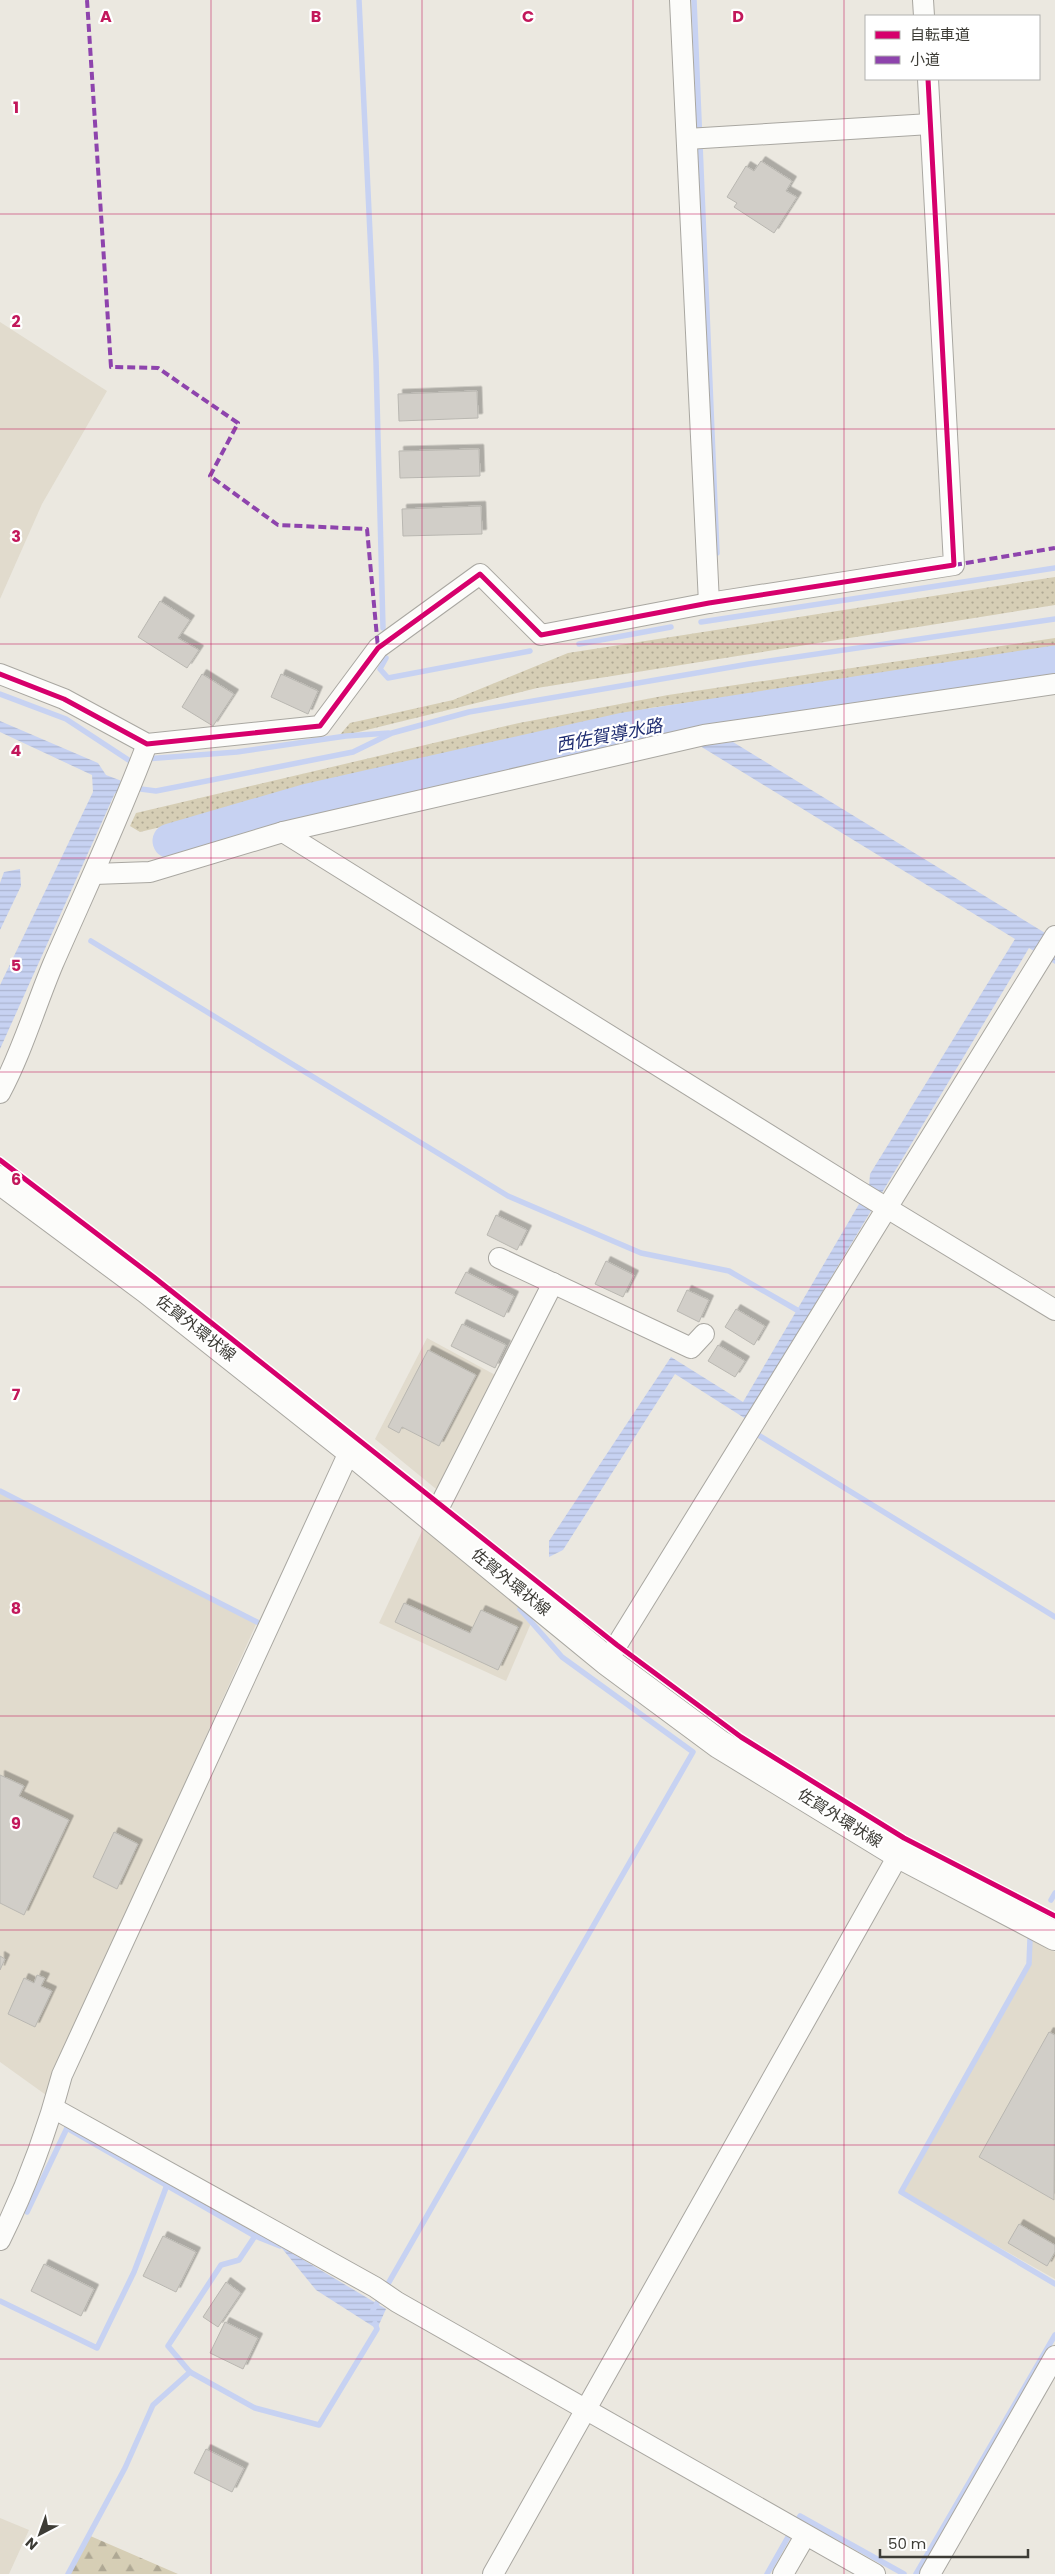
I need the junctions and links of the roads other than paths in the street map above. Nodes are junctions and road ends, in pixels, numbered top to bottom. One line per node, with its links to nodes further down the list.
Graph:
1 (680, 0): 6 (street)
2 (923, 0): 3 (street)
3 (924, 15)
4 (928, 80): 5 (street)
5 (930, 124): 6 (street); 7 (street)
6 (687, 139): 7 (street)
7 (708, 603): 10 (street)
8 (0, 674): 10 (street)
9 (1055, 684): 11 (street)
10 (147, 744): 12 (street)
11 (283, 832): 12 (street); 16 (street)
12 (94, 874): 14 (street)
13 (1055, 936): 16 (street)
14 (0, 1094)
15 (0, 1180): 21 (main road, 佐賀外環状線)
16 (886, 1208): 19 (street); 23 (street)
17 (499, 1258): 18 (street)
18 (553, 1283): 20 (street); 22 (street)
19 (1055, 1310)
20 (704, 1334)
21 (350, 1450): 22 (main road, 佐賀外環状線); 26 (street)
22 (433, 1519): 23 (main road, 佐賀外環状線)
23 (607, 1661): 24 (main road, 佐賀外環状線)
24 (899, 1854): 25 (main road, 佐賀外環状線); 29 (street)
25 (1055, 1936)
26 (53, 2108): 27 (street); 29 (street)
27 (0, 2240)
28 (1055, 2356): 34 (street)
29 (586, 2411): 30 (street); 31 (street)
30 (805, 2536): 32 (street); 33 (street)
31 (493, 2574)
32 (783, 2574)
33 (875, 2574)
34 (930, 2574)

